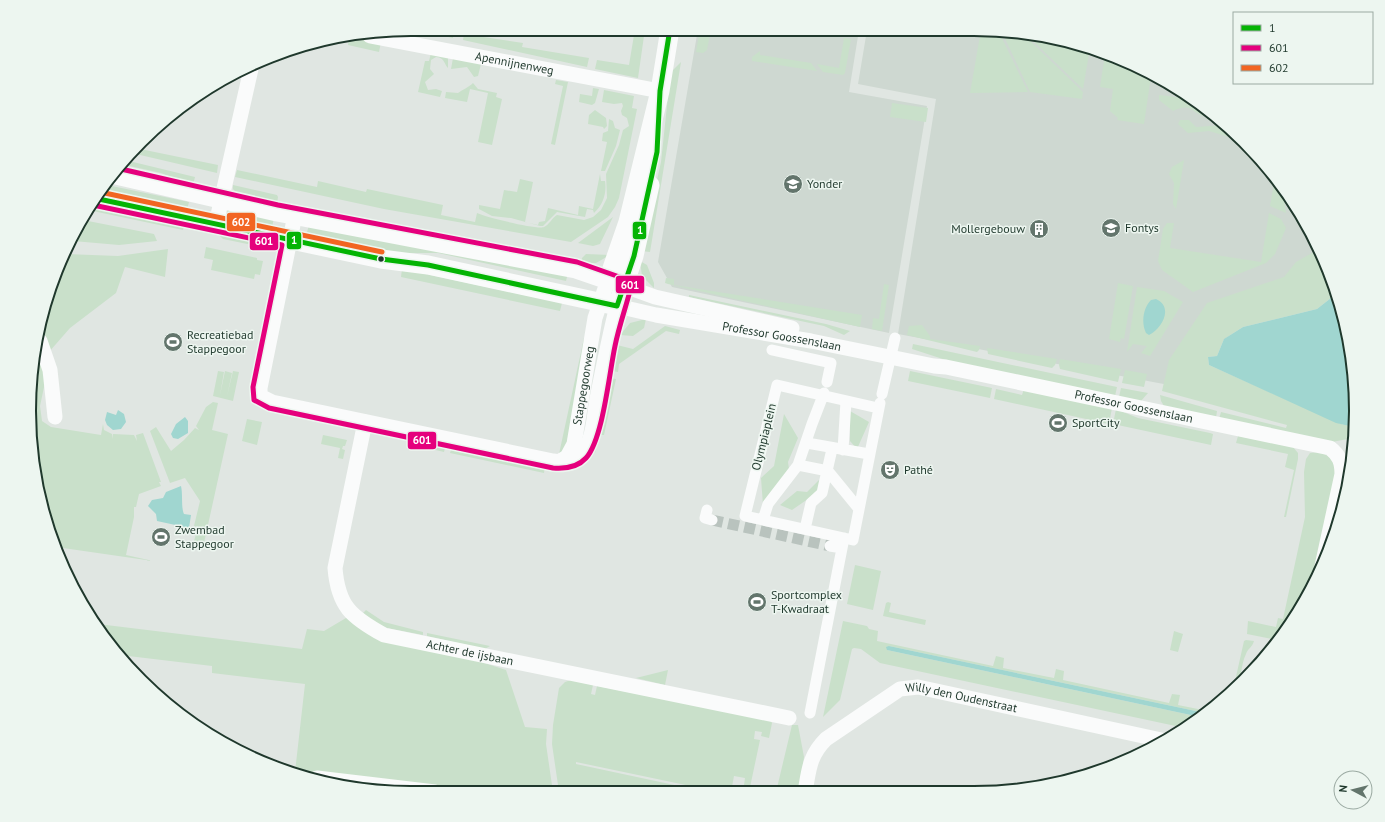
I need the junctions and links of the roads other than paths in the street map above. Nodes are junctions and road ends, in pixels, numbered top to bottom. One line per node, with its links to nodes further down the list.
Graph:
1 (669, 36): 4 (street, Stappegoorweg)
2 (379, 38): 4 (street, Apennijnenweg)
3 (250, 73): 6 (street)
4 (660, 91): 11 (street, Stappegoorweg)
5 (119, 176): 6 (street)
6 (221, 199): 8 (street); 9 (street)
7 (101, 200): 9 (street)
8 (295, 215): 10 (street); 11 (street)
9 (216, 224): 10 (street)
10 (290, 240): 12 (street); 21 (street)
11 (616, 283): 12 (street, Stappegoorweg); 14 (street, Professor Goossenslaan)
12 (609, 304): 14 (street, Professor Goossenslaan); 21 (street, Stappegoorweg)
13 (42, 346): 20 (street)
14 (893, 348): 19 (street); 29 (street, Professor Goossenslaan)
15 (772, 350): 16 (street)
16 (827, 382)
17 (824, 394): 18 (street, Olympiaplein); 22 (street); 28 (street, Olympiaplein)
18 (846, 401): 19 (street, Olympiaplein); 23 (street)
19 (880, 402): 24 (street)
20 (55, 417)
21 (365, 422): 34 (street, Achter de ijsbaan)
22 (807, 443): 23 (street); 25 (street)
23 (838, 450): 24 (street); 26 (street)
24 (869, 454): 27 (street)
25 (798, 465): 26 (street); 28 (street)
26 (828, 470): 27 (street); 30 (street)
27 (859, 509): 31 (street)
28 (763, 520): 30 (street, Olympiaplein)
29 (1331, 527)
30 (805, 529): 31 (street, Olympiaplein)
31 (843, 543): 32 (street); 33 (street)
32 (830, 546)
33 (810, 713)
34 (789, 718)
35 (1156, 739): 36 (street, Willy den Oudenstraat)
36 (806, 786)

